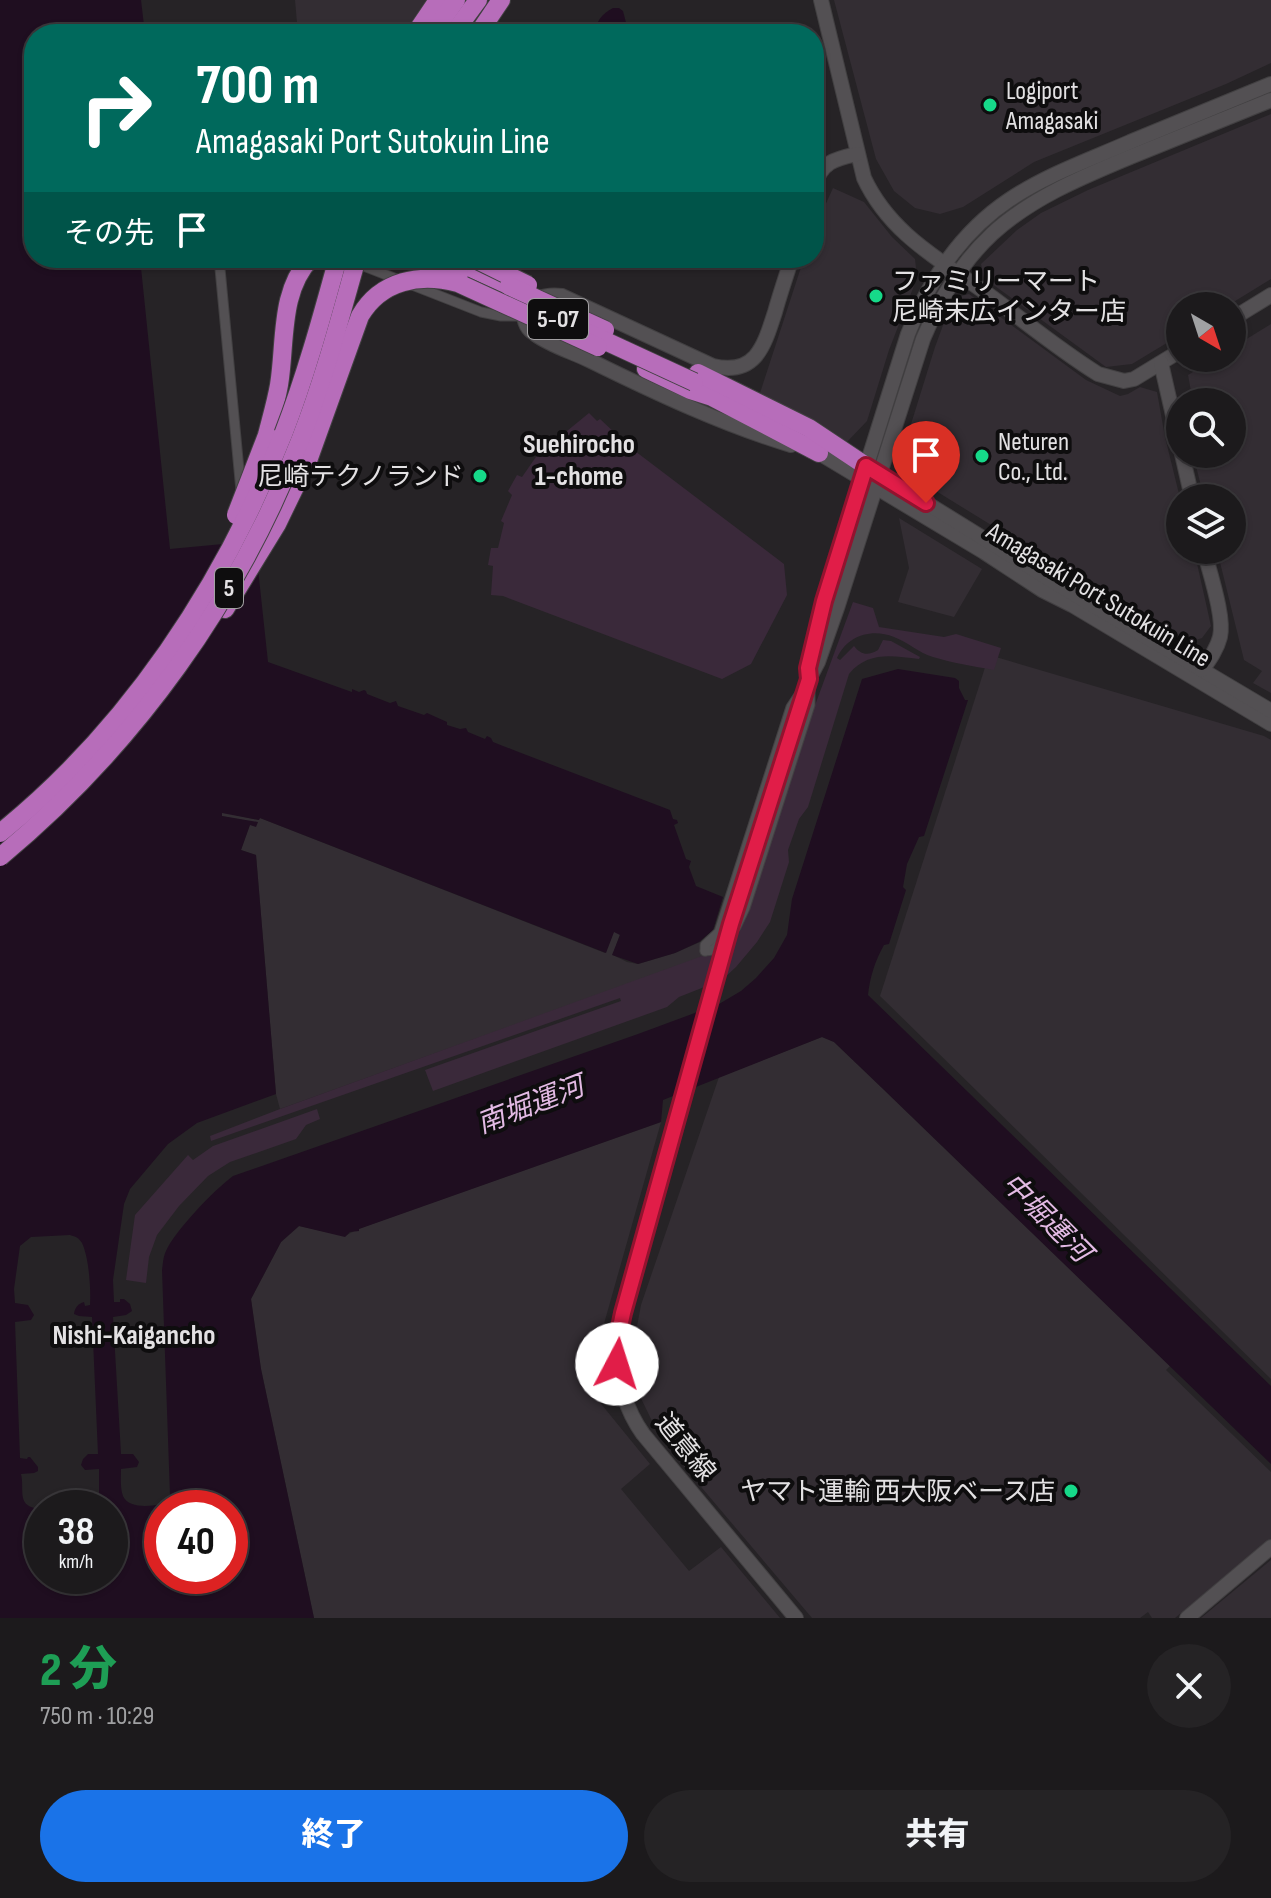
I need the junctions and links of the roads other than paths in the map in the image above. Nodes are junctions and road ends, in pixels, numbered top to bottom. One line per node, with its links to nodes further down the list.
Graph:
1 (438, 0): 6 (highway)
2 (456, 0): 7 (highway)
3 (478, 0): 8 (highway)
4 (501, 0): 9 (highway)
5 (821, 0): 12 (street)
6 (422, 24)
7 (439, 24)
8 (460, 24)
9 (485, 24)
10 (1271, 84): 23 (street)
11 (1271, 100): 23 (street)
12 (857, 154): 13 (street); 23 (street)
13 (824, 167)
14 (220, 268): 34 (street)
15 (302, 268): 36 (highway, bridge)
16 (338, 268): 36 (highway, 5, bridge)
17 (354, 268): 40 (highway, 5, bridge)
18 (367, 268): 26 (street)
19 (444, 268): 30 (highway, 5-07, bridge)
20 (471, 268): 27 (highway, 5-07, bridge)
21 (494, 268): 27 (highway, 5-07, bridge)
22 (789, 268): 26 (street)
23 (951, 268): 29 (street); 33 (street, 道意線)
24 (1271, 295): 25 (street)
25 (1246, 310)
26 (523, 316): 32 (street)
27 (609, 332): 30 (highway, 5-07)
28 (1166, 360): 29 (street)
29 (1161, 363): 31 (street)
30 (694, 382): 32 (highway, 5-07); 33 (highway, 5-07); 40 (highway, 5-07, bridge)
31 (1167, 388)
32 (819, 453): 33 (street)
33 (871, 476): 37 (street, Amagasaki Port Sutokuin Line); 38 (street, 道意線); 41 (street, Amagasaki Port Sutokuin Line)
34 (245, 531)
35 (1207, 564): 37 (street)
36 (173, 643): 42 (highway, 5, bridge)
37 (1202, 670): 39 (street, Amagasaki Port Sutokuin Line)
38 (809, 679): 38 (street); 45 (street, 道意線, bridge)
39 (1271, 711)
40 (143, 714): 43 (highway, 5, bridge)
41 (1271, 724)
42 (0, 833)
43 (0, 857)
44 (1271, 1547): 46 (street)
45 (796, 1618)
46 (1187, 1618)

